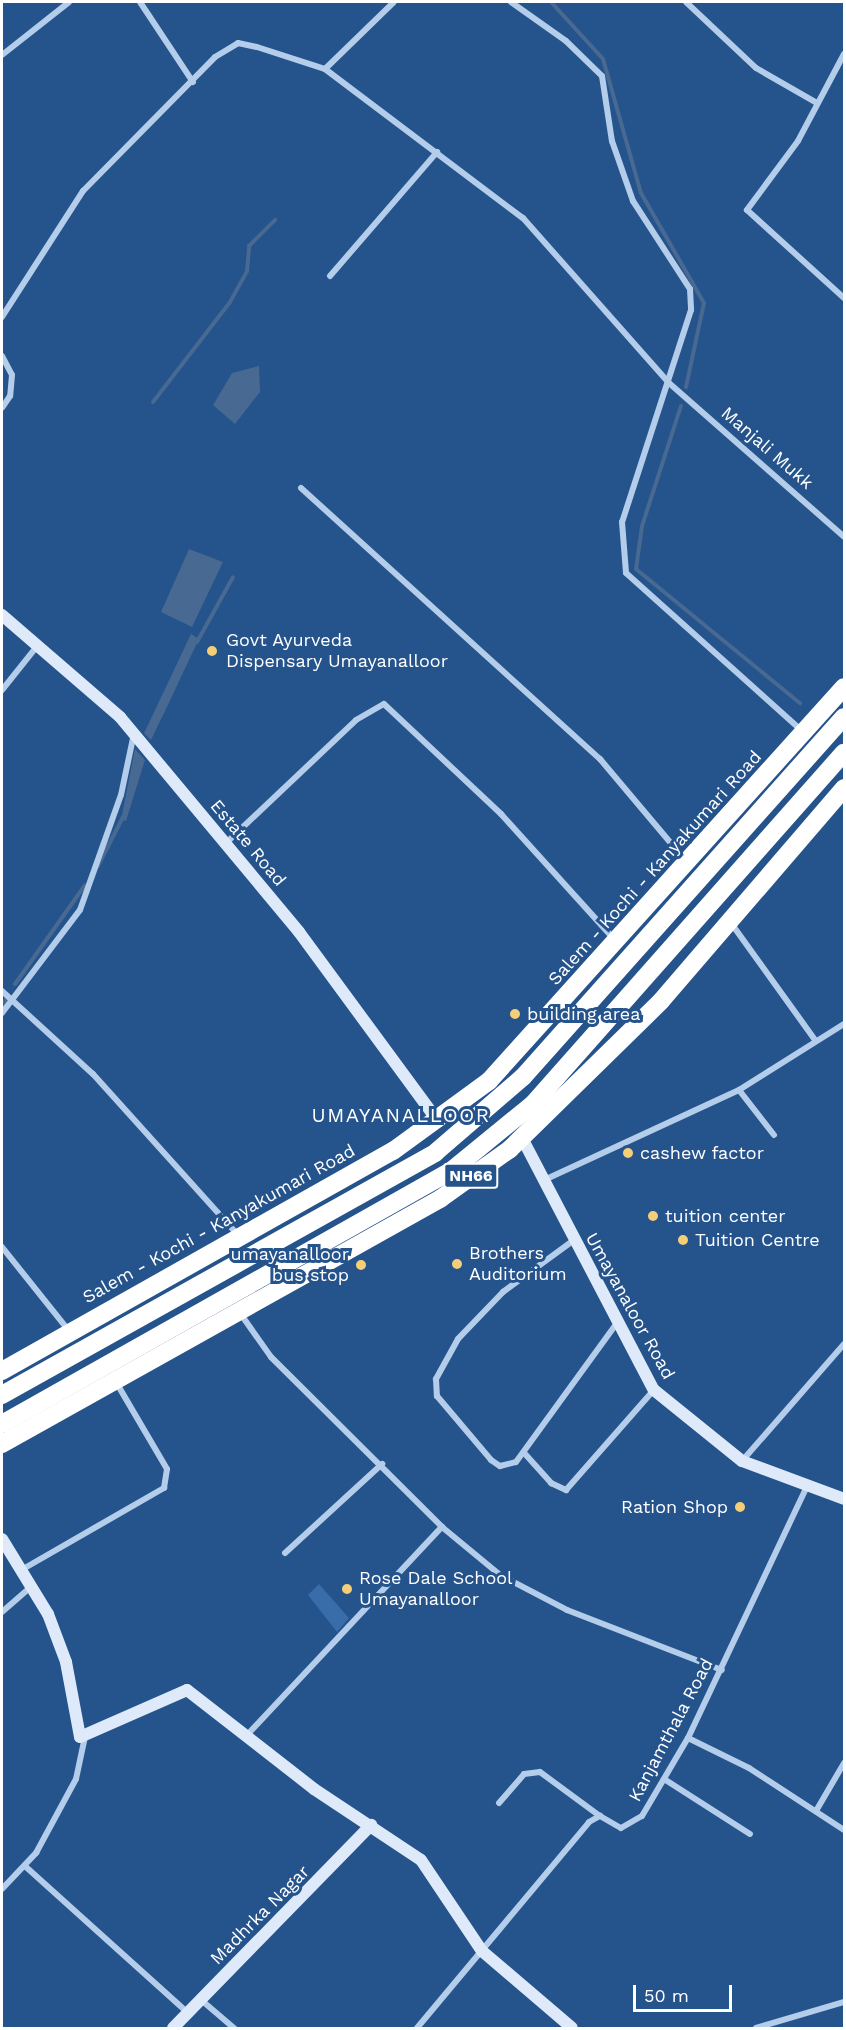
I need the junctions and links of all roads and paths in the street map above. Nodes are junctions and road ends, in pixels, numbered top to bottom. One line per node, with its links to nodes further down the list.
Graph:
1 (69, 2): 7 (street)
2 (140, 2): 9 (street)
3 (394, 2): 8 (street)
4 (511, 2): 16 (street)
5 (686, 2): 10 (street)
6 (844, 54): 10 (street)
7 (2, 55)
8 (325, 69): 9 (street, Manjali Mukk); 11 (street, Manjali Mukk)
9 (193, 82): 14 (street)
10 (817, 103): 13 (street)
11 (437, 152): 12 (street); 16 (street, Manjali Mukk)
12 (330, 276)
13 (844, 298)
14 (2, 318)
15 (2, 356): 17 (street)
16 (669, 383): 19 (street, Manjali Mukk); 25 (street)
17 (2, 408)
18 (301, 488): 30 (street)
19 (844, 537)
20 (2, 615): 21 (street, Estate Road)
21 (38, 645): 23 (street); 26 (street, Estate Road)
22 (844, 687): 25 (highway, Salem - Kochi - Kanyakumari Road)
23 (2, 690)
24 (844, 717): 53 (highway)
25 (804, 733): 30 (highway, Salem - Kochi - Kanyakumari Road)
26 (133, 738): 29 (street, Estate Road); 34 (street)
27 (844, 753): 54 (highway)
28 (844, 788): 31 (highway, NH66)
29 (225, 844): 32 (street); 39 (street, Estate Road)
30 (688, 864): 32 (highway, Salem - Kochi - Kanyakumari Road)
31 (729, 922): 37 (street); 41 (highway, NH66)
32 (617, 943): 39 (highway, Salem - Kochi - Kanyakumari Road)
33 (2, 991): 34 (street)
34 (13, 1000): 35 (street); 43 (street)
35 (2, 1013)
36 (844, 1024): 37 (street)
37 (815, 1040): 38 (street)
38 (739, 1090): 40 (street); 42 (street)
39 (438, 1121): 43 (highway, Salem - Kochi - Kanyakumari Road)
40 (774, 1135)
41 (522, 1138): 42 (street, Umayanaloor Road); 46 (highway, NH66)
42 (542, 1181): 44 (street, Umayanaloor Road)
43 (240, 1236): 48 (highway, Salem - Kochi - Kanyakumari Road)
44 (574, 1240): 47 (street, Umayanaloor Road); 56 (street)
45 (2, 1247): 48 (street)
46 (239, 1311): 51 (highway, NH66); 58 (street)
47 (617, 1323): 52 (street, Umayanaloor Road); 56 (street)
48 (69, 1332): 50 (highway, Salem - Kochi - Kanyakumari Road)
49 (844, 1344): 57 (street)
50 (2, 1371)
51 (115, 1380): 55 (highway, NH66); 64 (street)
52 (654, 1390): 56 (street); 57 (street, Umayanaloor Road)
53 (2, 1395)
54 (2, 1424)
55 (2, 1444)
56 (526, 1455)
57 (742, 1461): 59 (street, Umayanaloor Road)
58 (382, 1464): 61 (street); 63 (street)
59 (806, 1488): 60 (street, Umayanaloor Road); 67 (street, Kanjamthala Road)
60 (844, 1499)
61 (442, 1527): 67 (street); 68 (street)
62 (2, 1539): 64 (street)
63 (285, 1553)
64 (23, 1569): 65 (street)
65 (32, 1586): 66 (street); 70 (street)
66 (2, 1612)
67 (722, 1670): 69 (street, Kanjamthala Road)
68 (248, 1734): 70 (street); 76 (street)
69 (688, 1738): 72 (street, Kanjamthala Road); 74 (street)
70 (84, 1740): 79 (street)
71 (844, 1763): 74 (street)
72 (664, 1779): 75 (street, Kanjamthala Road); 78 (street)
73 (500, 1803): 75 (street, Kanjamthala Road)
74 (816, 1811): 77 (street)
75 (600, 1816): 81 (street)
76 (371, 1825): 81 (street); 82 (street, Madhrka Nagar)
77 (844, 1830)
78 (750, 1834)
79 (26, 1867): 80 (street); 84 (street)
80 (2, 1889)
81 (482, 1951): 87 (street); 88 (street)
82 (200, 1999): 84 (street, Madhrka Nagar); 86 (street)
83 (844, 2002): 89 (street)
84 (187, 2012): 85 (street, Madhrka Nagar)
85 (173, 2028)
86 (234, 2028)
87 (417, 2028)
88 (572, 2028)
89 (756, 2028)

